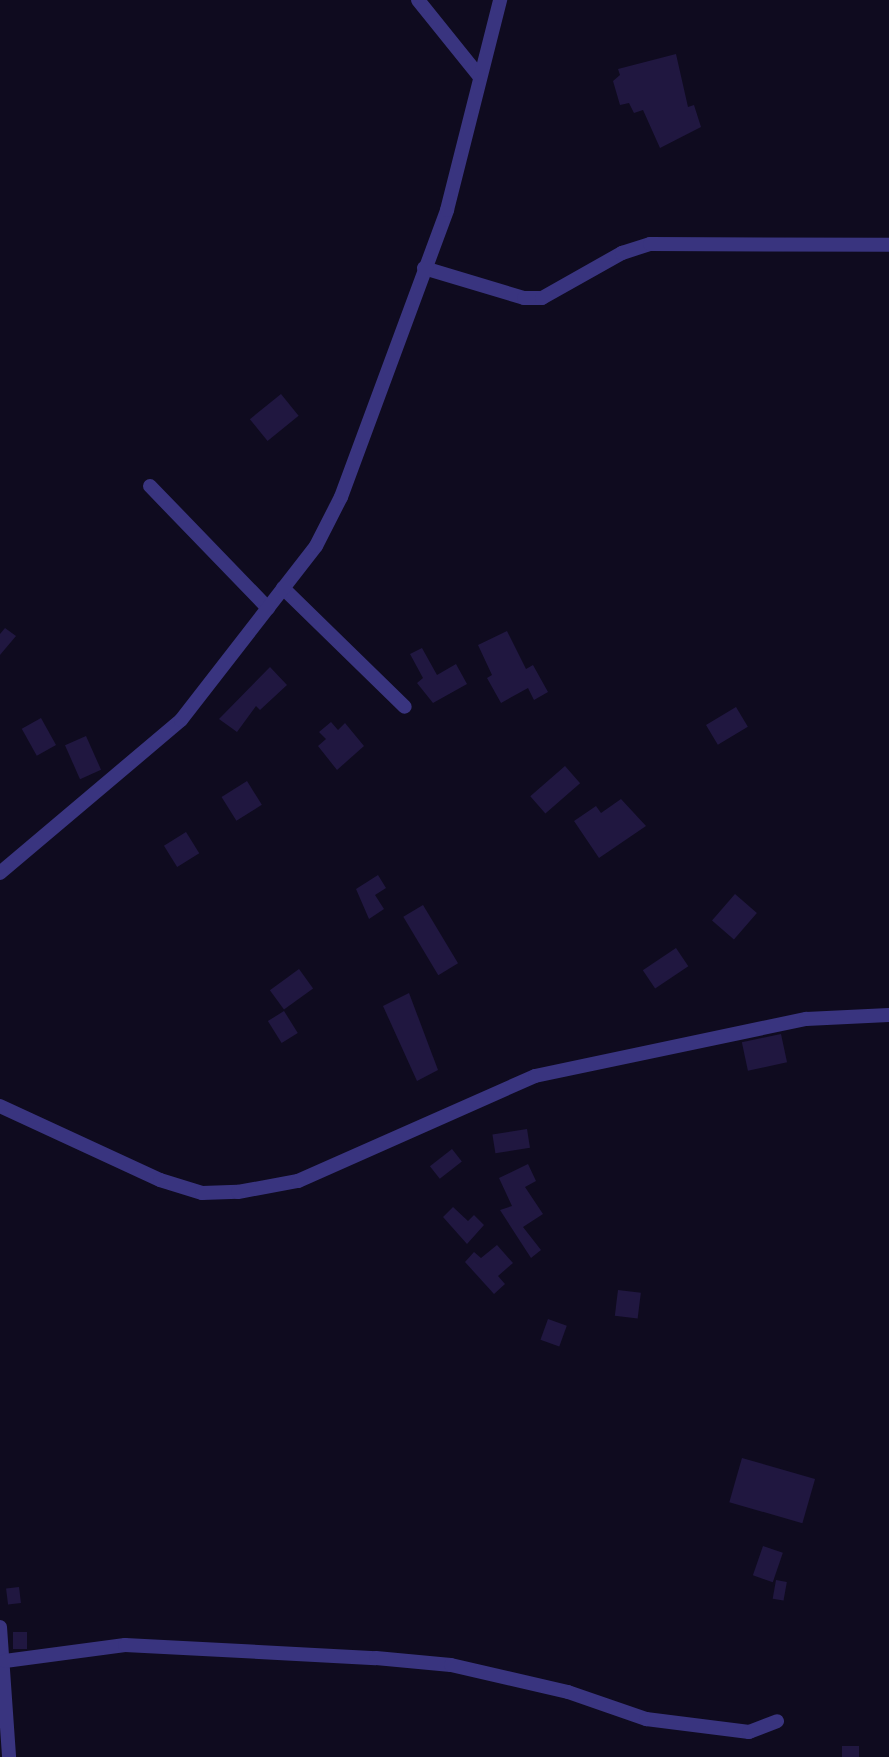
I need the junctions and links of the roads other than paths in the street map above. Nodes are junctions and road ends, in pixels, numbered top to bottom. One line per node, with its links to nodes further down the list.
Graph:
1 (418, 0): 3 (street)
2 (500, 0): 3 (street)
3 (480, 77): 5 (street)
4 (889, 245): 5 (street)
5 (424, 268): 7 (street)
6 (150, 486): 8 (street)
7 (283, 588): 8 (street); 9 (street)
8 (268, 608): 10 (street)
9 (405, 707)
10 (0, 873)
11 (889, 1015): 12 (street)
12 (0, 1106)
13 (0, 1627): 14 (street)
14 (5, 1661): 15 (street); 16 (street)
15 (777, 1721)
16 (9, 1757)

